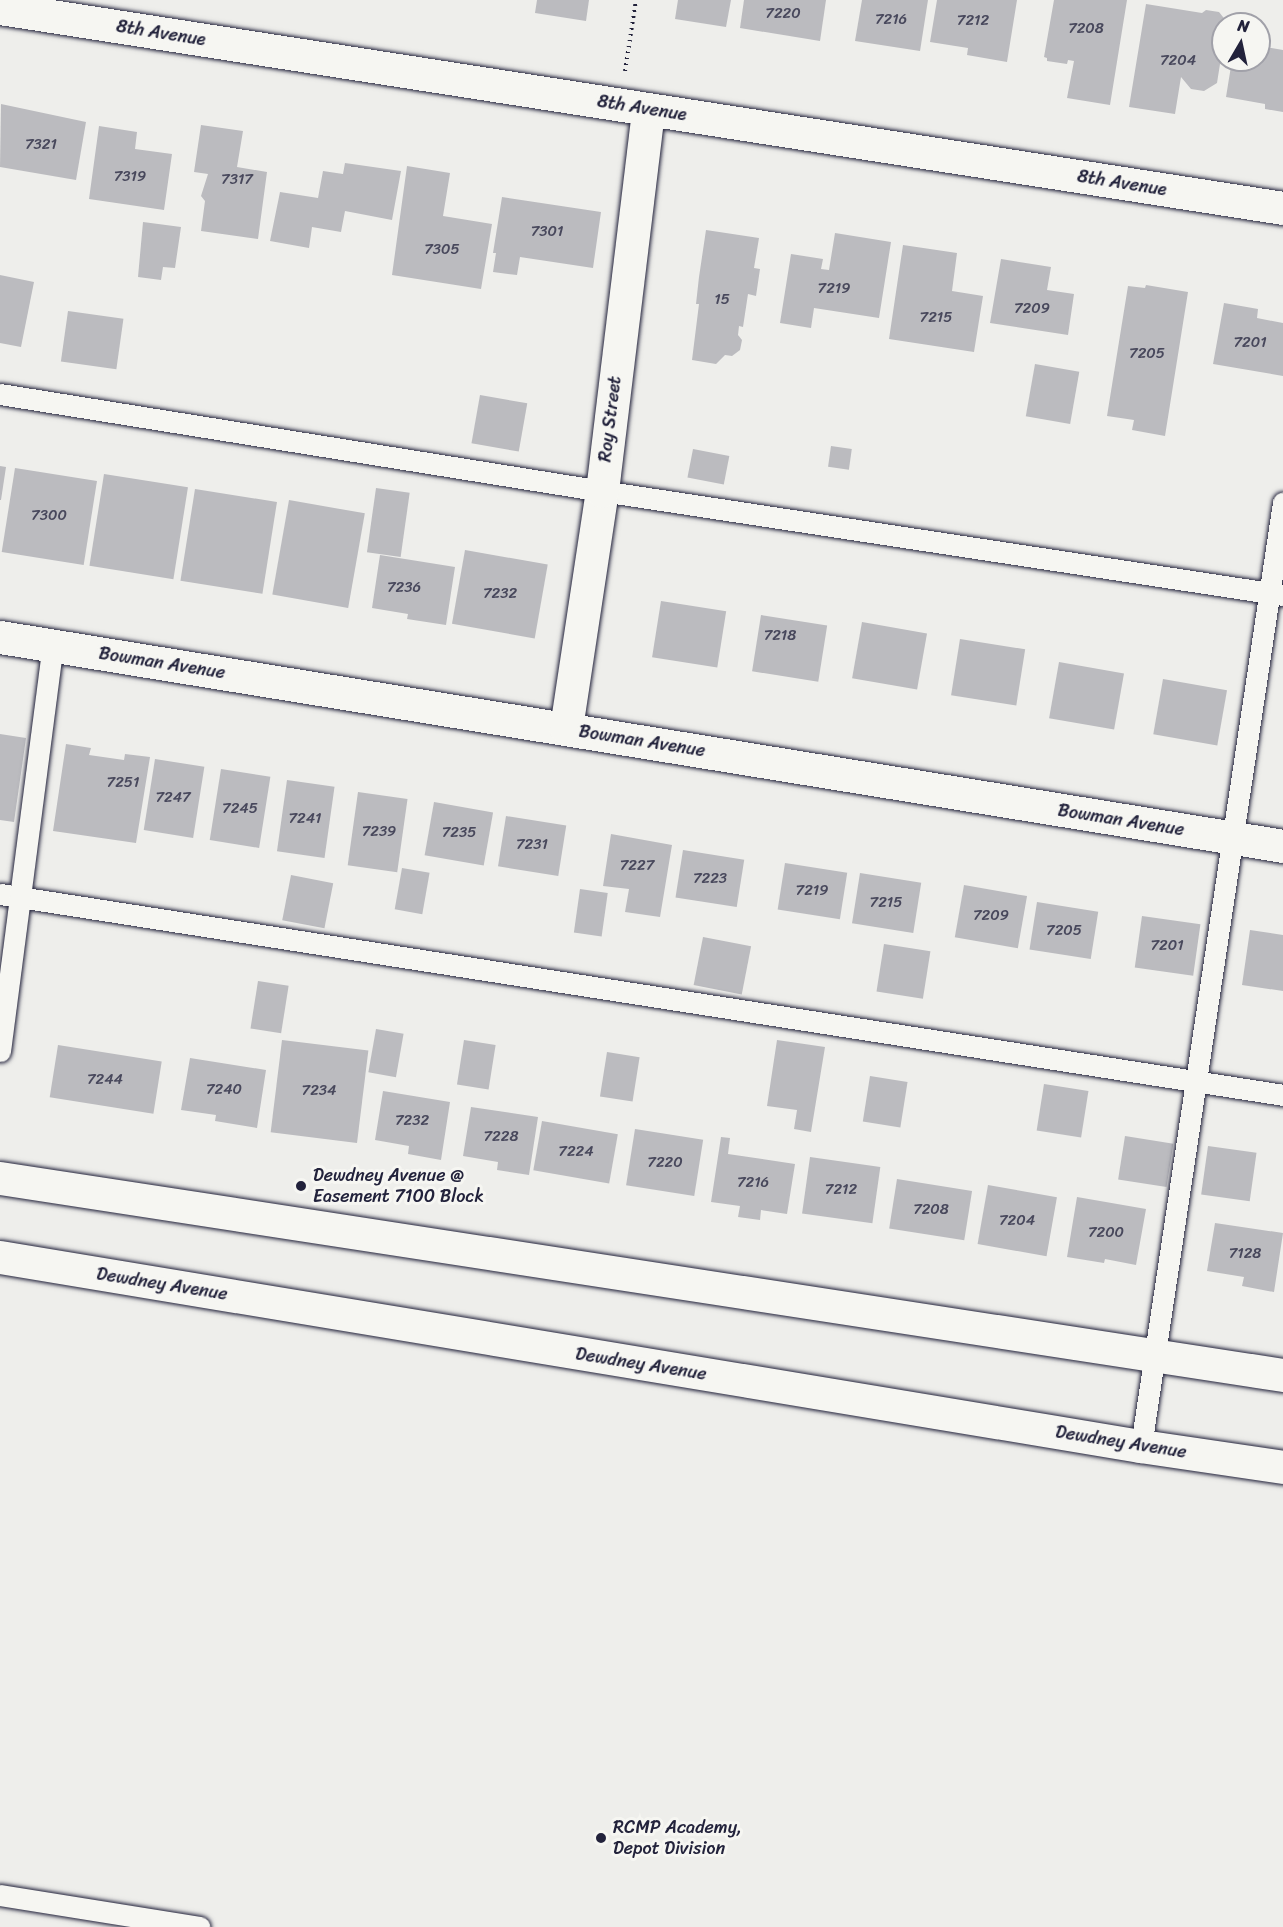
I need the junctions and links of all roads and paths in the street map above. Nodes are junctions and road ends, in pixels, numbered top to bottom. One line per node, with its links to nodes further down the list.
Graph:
1 (636, 0): 3 (path)
2 (0, 8): 3 (street, 8th Avenue)
3 (634, 107): 4 (street, 8th Avenue); 6 (street, Roy Street)
4 (1283, 208)
5 (0, 394): 6 (lane)
6 (602, 491): 8 (lane); 11 (street, Roy Street)
7 (1283, 503): 8 (lane)
8 (1275, 594): 12 (lane)
9 (0, 637): 10 (street, Bowman Avenue)
10 (53, 645): 11 (street, Bowman Avenue); 14 (lane)
11 (566, 729): 12 (street, Bowman Avenue)
12 (1232, 838): 13 (street, Bowman Avenue); 16 (lane)
13 (1283, 846)
14 (9, 895): 15 (lane); 16 (lane)
15 (0, 1051)
16 (1195, 1082): 17 (lane); 20 (lane)
17 (1283, 1095)
18 (0, 1178): 20 (street)
19 (0, 1257): 22 (street, Dewdney Avenue)
20 (1155, 1355): 21 (street); 22 (lane)
21 (1283, 1375)
22 (1141, 1446): 23 (street, Dewdney Avenue)
23 (1283, 1467)
24 (0, 1895): 25 (lane)
25 (199, 1927)

